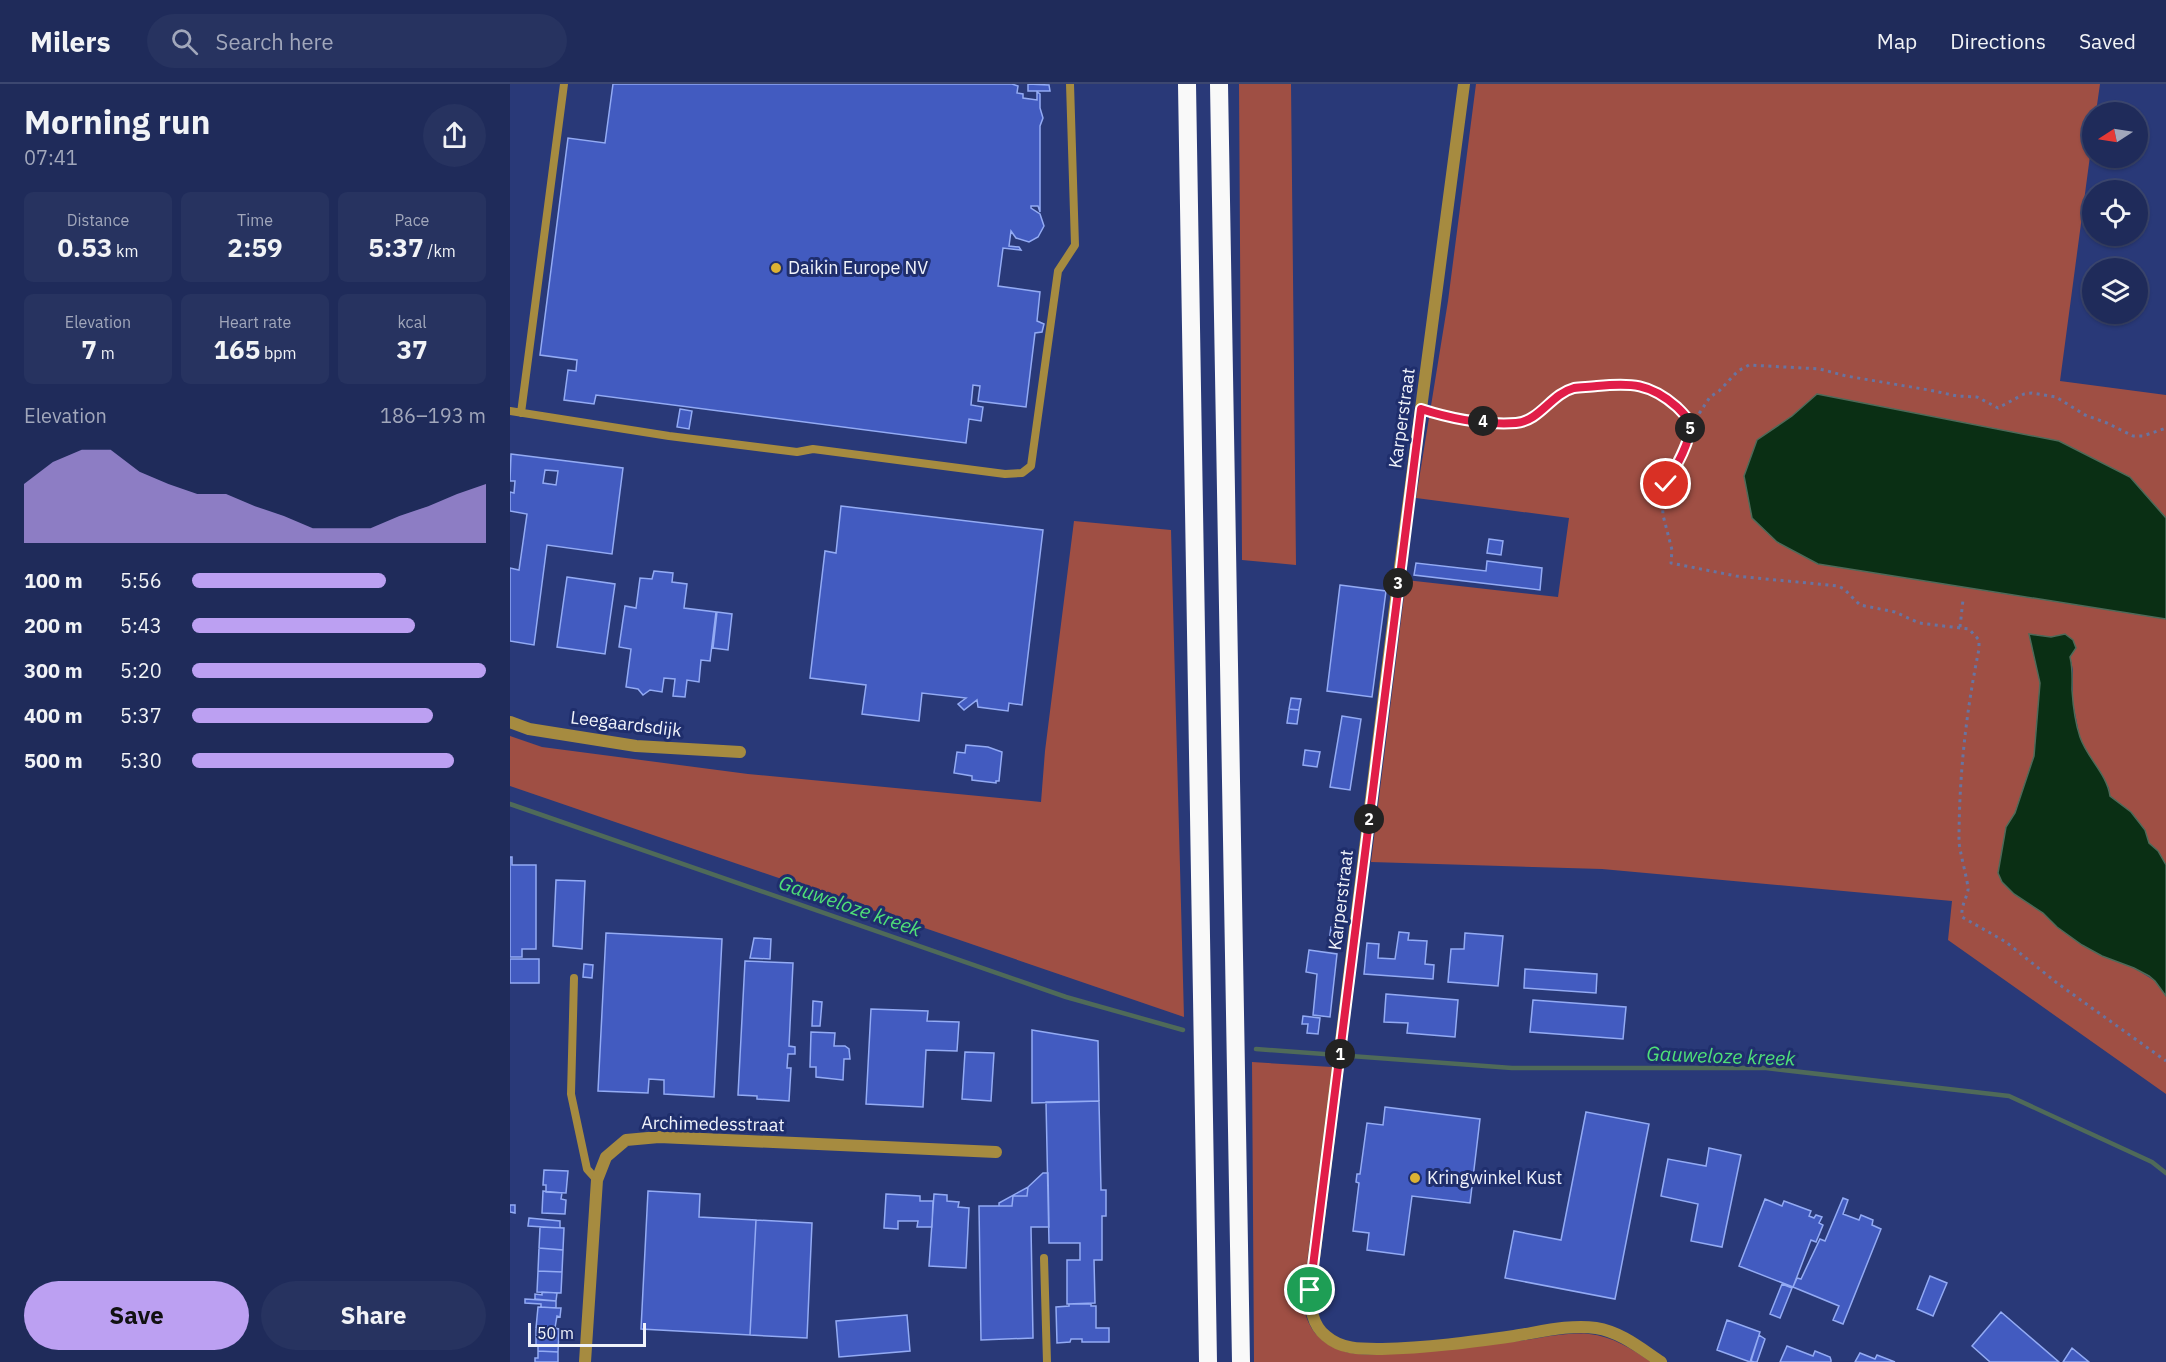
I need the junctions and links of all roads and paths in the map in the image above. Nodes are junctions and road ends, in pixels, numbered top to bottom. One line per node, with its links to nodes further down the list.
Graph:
1 (564, 84): 8 (lane)
2 (1070, 84): 8 (lane)
3 (1187, 84): 22 (highway)
4 (1219, 84): 23 (highway)
5 (1464, 84): 6 (street, Karperstraat)
6 (1421, 409): 9 (path); 24 (street, Karperstraat)
7 (510, 411): 8 (lane)
8 (521, 413)
9 (1690, 427): 10 (path); 12 (path)
10 (2166, 428)
11 (1963, 600): 12 (path)
12 (1960, 627): 16 (path)
13 (510, 722): 14 (street, Leegaardsdijk)
14 (740, 752)
15 (574, 978): 18 (lane)
16 (2166, 1061)
17 (996, 1152): 18 (street, Archimedesstraat)
18 (597, 1179): 20 (street, Archimedesstraat)
19 (1044, 1258): 21 (lane)
20 (585, 1362)
21 (1047, 1362)
22 (1208, 1362)
23 (1241, 1362)
24 (1660, 1362)

